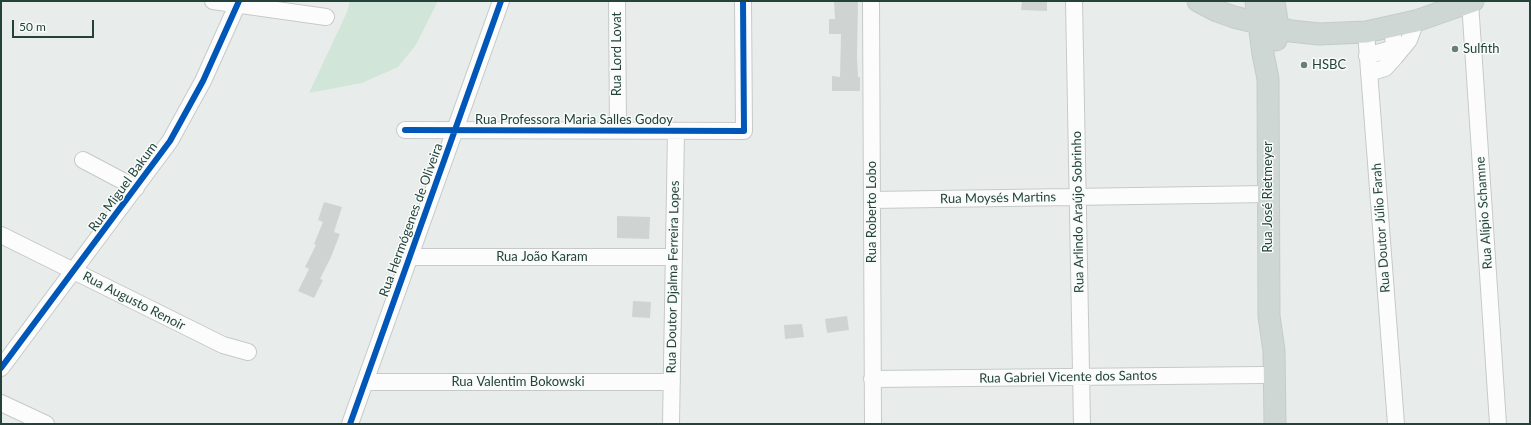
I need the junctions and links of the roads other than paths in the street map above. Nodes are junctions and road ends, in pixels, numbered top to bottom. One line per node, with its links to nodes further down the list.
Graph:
1 (213, 1): 9 (street)
2 (501, 1): 20 (street, Rua Hermógenes de Oliveira)
3 (617, 1): 21 (street, Rua Lord Lovat)
4 (743, 1): 22 (street, Rua Professora Maria Salles Godoy)
5 (871, 1): 27 (street, Rua Roberto Lobo)
6 (1074, 1): 26 (street, Rua Arlindo Araújo Sobrinho)
7 (1198, 1): 11 (main road)
8 (1208, 1): 11 (main road)
9 (239, 2): 12 (street); 24 (street, Rua Miguel Bakum)
10 (1471, 2): 13 (main road); 49 (street, Rua Alípio Schamne)
11 (1267, 14): 15 (main road); 25 (main road, Rua José Rietmeyer)
12 (326, 17)
13 (1416, 21): 14 (main road); 16 (street)
14 (1392, 26): 15 (main road); 16 (street)
15 (1366, 32): 17 (street, Rua Doutor Júlio Farah)
16 (1395, 53): 17 (street); 18 (street)
17 (1368, 56): 18 (street, Rua Doutor Júlio Farah)
18 (1369, 73): 48 (street, Rua Doutor Júlio Farah)
19 (405, 130): 20 (street, Rua Professora Maria Salles Godoy)
20 (455, 130): 21 (street, Rua Professora Maria Salles Godoy); 29 (street, Rua Hermógenes de Oliveira)
21 (618, 130): 22 (street, Rua Professora Maria Salles Godoy)
22 (676, 131): 30 (street, Rua Doutor Djalma Ferreira Lopes)
23 (83, 160): 24 (street)
24 (136, 188): 31 (street, Rua Miguel Bakum)
25 (1268, 194): 26 (street, Rua Moysés Martins); 32 (main road, Rua José Rietmeyer)
26 (1078, 197): 27 (street, Rua Moysés Martins); 36 (street, Rua Arlindo Araújo Sobrinho)
27 (872, 200): 37 (street, Rua Roberto Lobo)
28 (1, 235): 31 (street, Rua Augusto Renoir)
29 (410, 257): 30 (street, Rua João Karam); 38 (street, Rua Hermógenes de Oliveira)
30 (674, 257): 39 (street, Rua Doutor Djalma Ferreira Lopes)
31 (74, 271): 33 (street, Rua Augusto Renoir); 34 (street, Rua Miguel Bakum)
32 (1269, 316): 35 (main road, Rua José Rietmeyer); 47 (main road, Rua José Rietmeyer)
33 (248, 352)
34 (1, 368)
35 (1263, 375): 36 (street, Rua Gabriel Vicente dos Santos); 46 (main road, Rua José Rietmeyer)
36 (1081, 377): 37 (street, Rua Gabriel Vicente dos Santos); 45 (street, Rua Arlindo Araújo Sobrinho)
37 (872, 379): 44 (street, Rua Roberto Lobo)
38 (365, 382): 39 (street, Rua Valentim Bokowski); 42 (street, Rua Hermógenes de Oliveira)
39 (672, 382): 43 (street, Rua Doutor Djalma Ferreira Lopes)
40 (1, 403): 41 (street)
41 (46, 424)
42 (350, 424)
43 (671, 424)
44 (873, 424)
45 (1082, 424)
46 (1263, 424)
47 (1275, 424)
48 (1396, 424)
49 (1498, 424)

